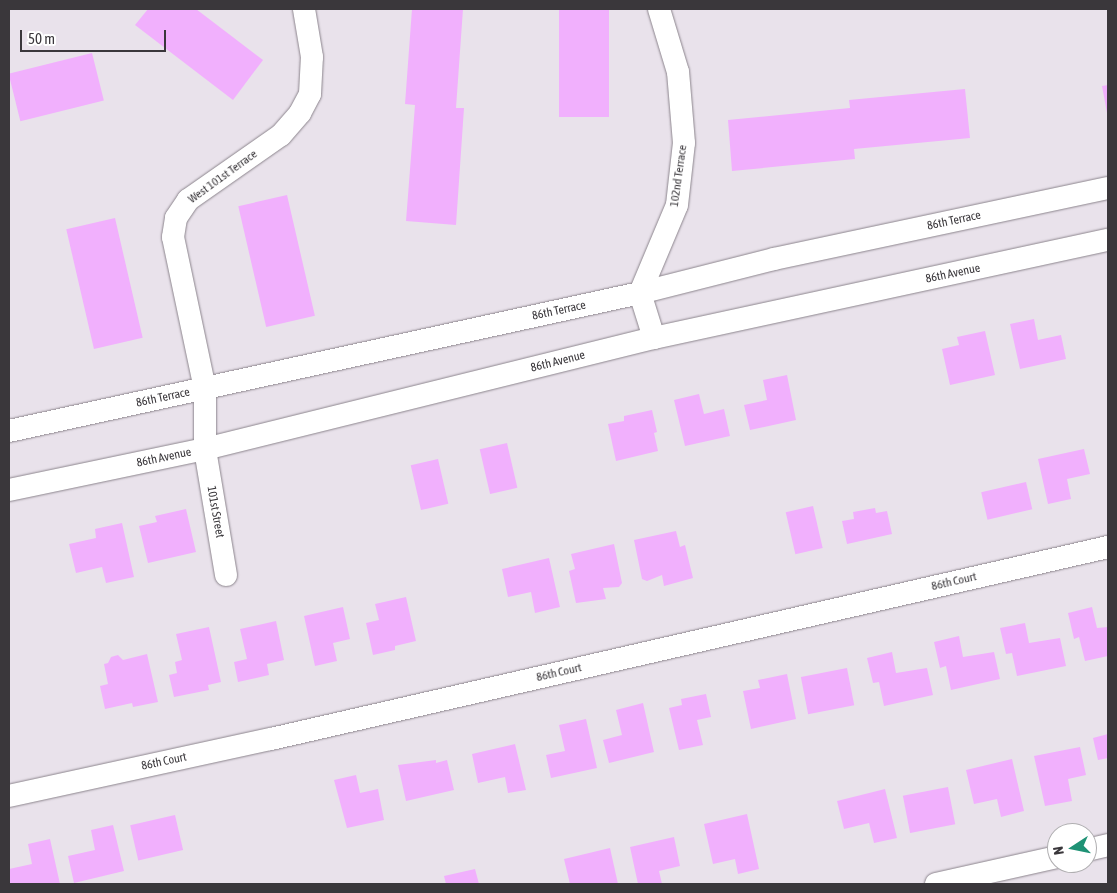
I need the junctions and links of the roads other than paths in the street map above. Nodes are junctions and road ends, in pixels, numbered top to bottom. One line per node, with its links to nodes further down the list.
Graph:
1 (304, 9): 7 (street, West 101st Terrace)
2 (659, 9): 5 (street, 102nd Terrace)
3 (1108, 188): 5 (street, 86th Terrace)
4 (1108, 240): 6 (street, 86th Avenue)
5 (640, 293): 6 (street); 7 (street, 86th Terrace)
6 (654, 338): 9 (street, 86th Avenue)
7 (204, 389): 8 (street, 86th Terrace); 9 (street, West 101st Terrace)
8 (9, 431)
9 (205, 449): 10 (street, 86th Avenue); 12 (street, 101st Street)
10 (9, 490)
11 (1108, 547): 13 (street, 86th Court)
12 (226, 576)
13 (9, 796)
14 (1047, 859): 15 (street)
15 (936, 884)

